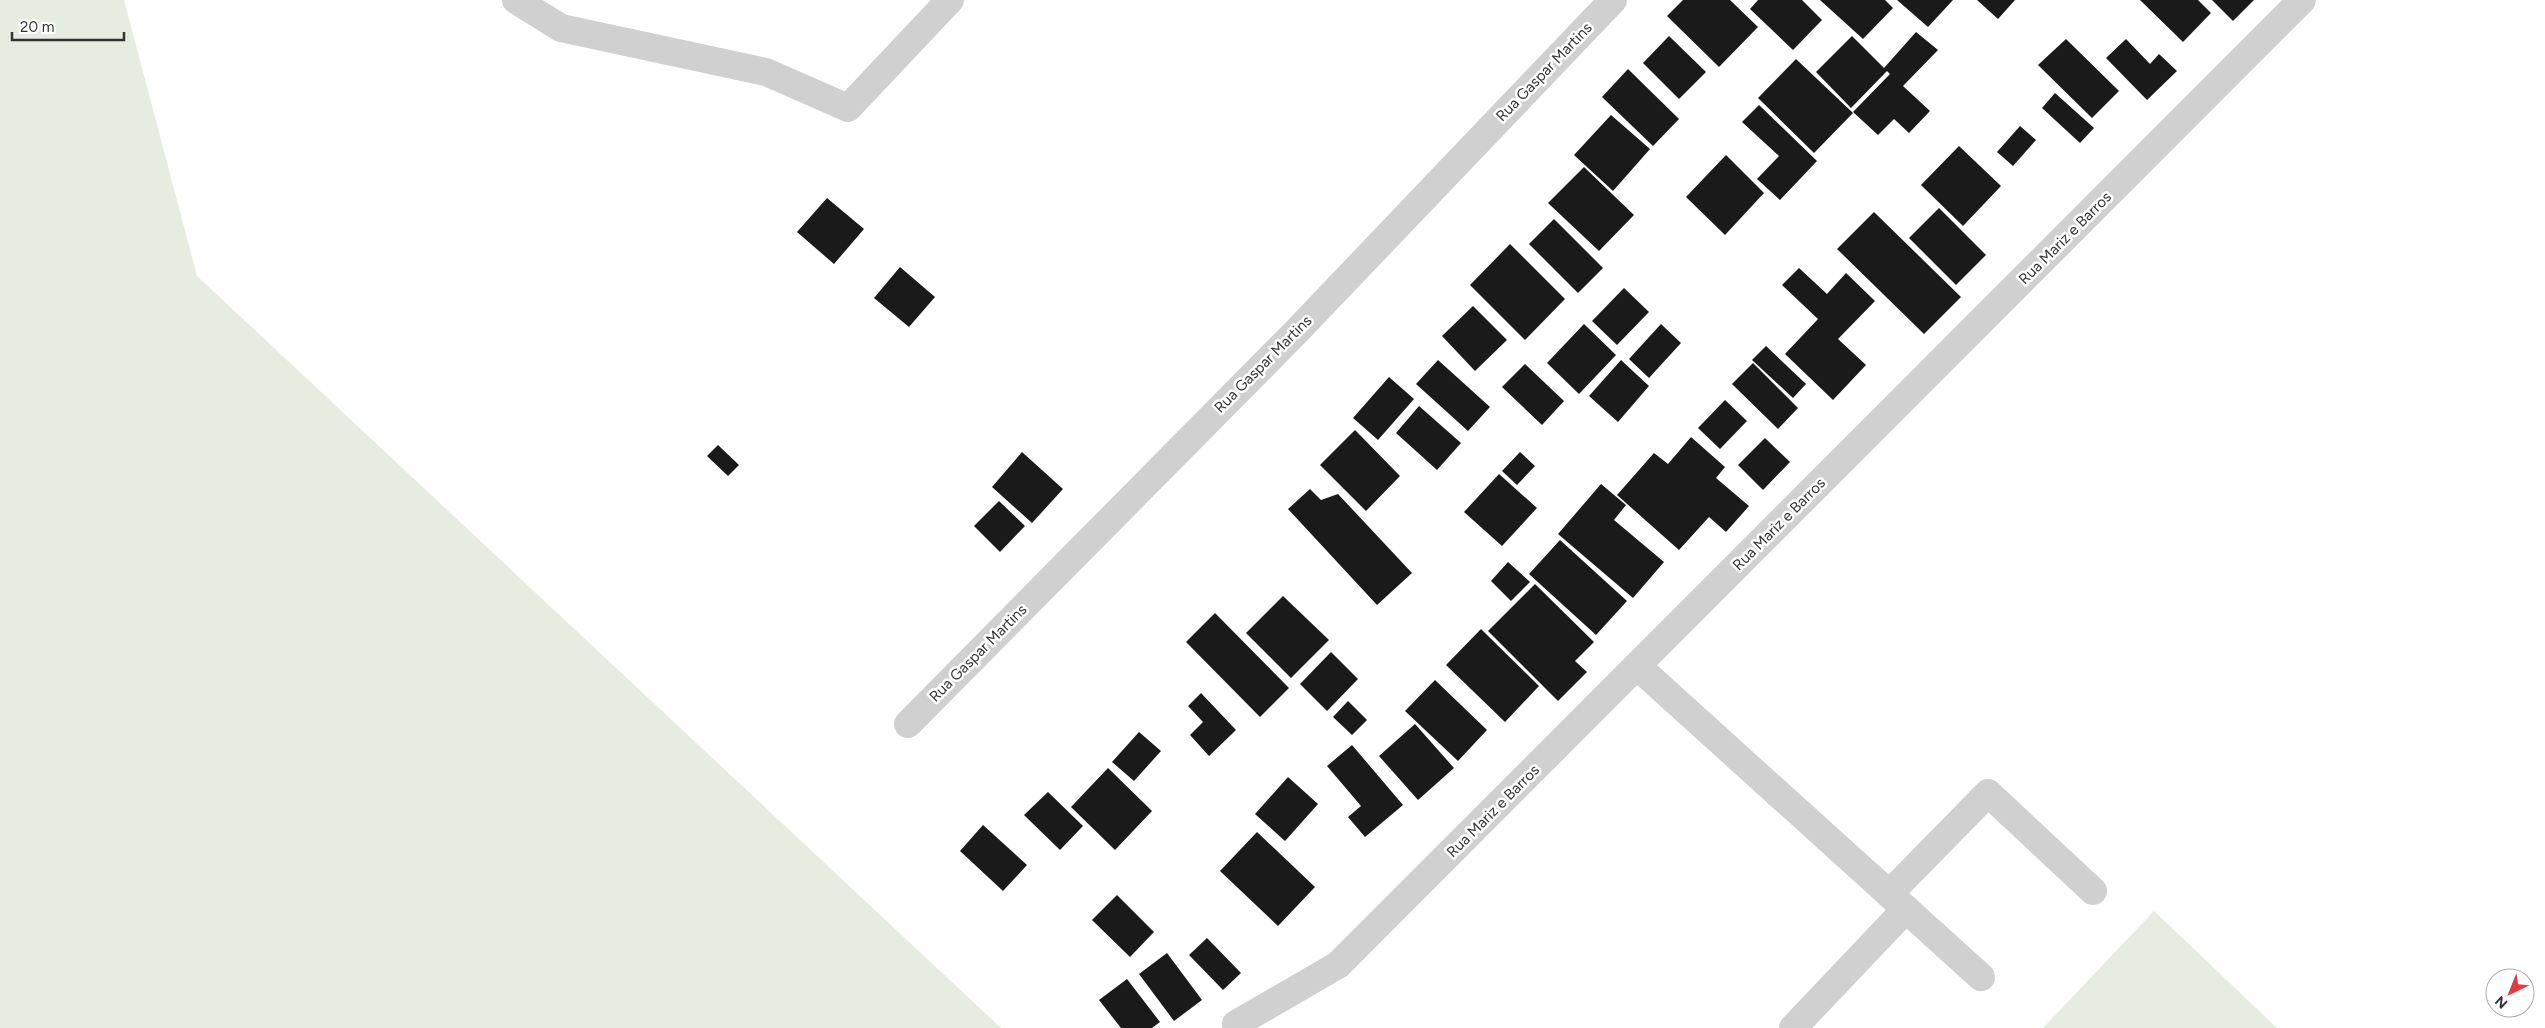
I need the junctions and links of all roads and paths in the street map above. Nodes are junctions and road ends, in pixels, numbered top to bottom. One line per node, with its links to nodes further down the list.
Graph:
1 (516, 0): 2 (street)
2 (950, 0)
3 (1613, 0): 6 (street, Rua Gaspar Martins)
4 (2302, 0): 5 (street, Rua Mariz e Barros)
5 (1637, 666): 8 (street); 10 (street, Rua Mariz e Barros)
6 (908, 724)
7 (2093, 891): 8 (street)
8 (1897, 901): 9 (street); 11 (street)
9 (1981, 977)
10 (1236, 1024)
11 (1793, 1028)

